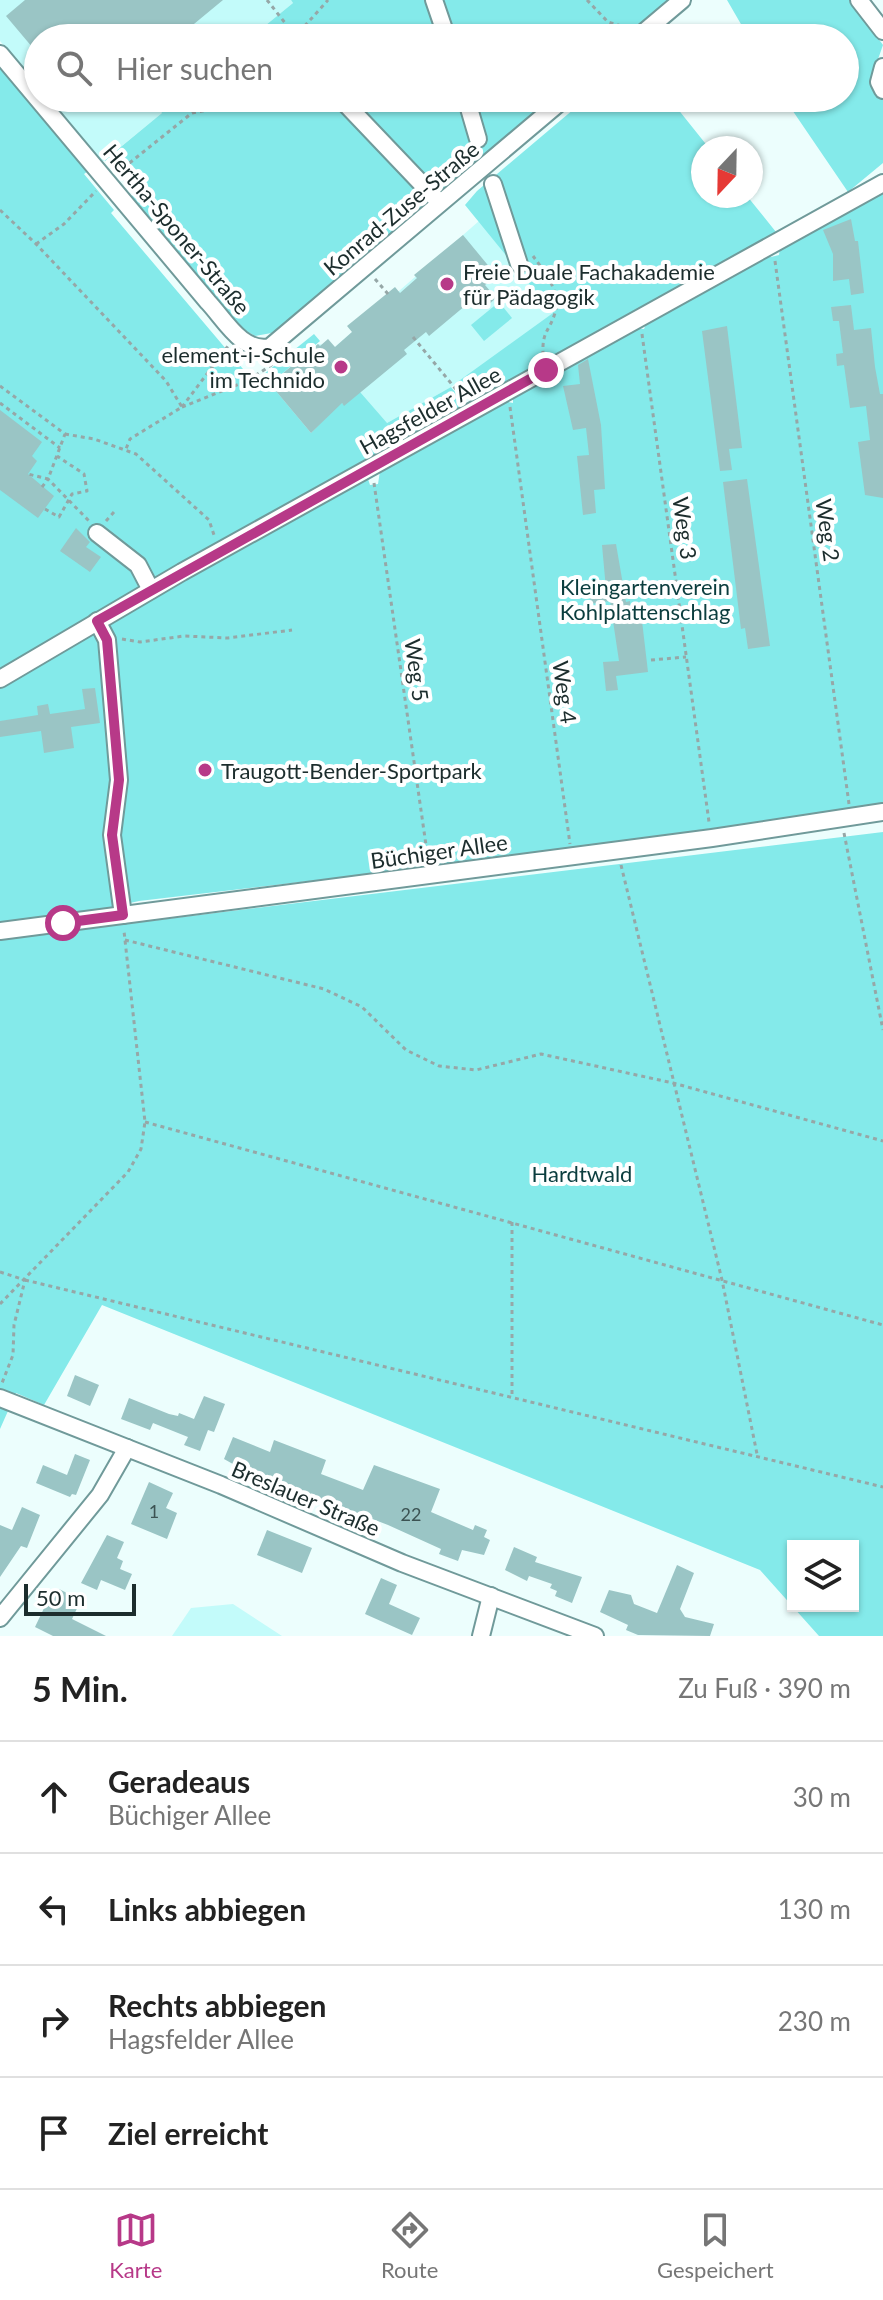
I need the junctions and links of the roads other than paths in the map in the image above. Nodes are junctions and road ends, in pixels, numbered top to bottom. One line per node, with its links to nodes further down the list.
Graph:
1 (434, 0): 4 (street)
2 (682, 0): 5 (street)
3 (860, 0): 6 (street)
4 (442, 24)
5 (654, 24)
6 (883, 31)
7 (0, 54): 9 (street, Hertha-Sponer-Straße)
8 (883, 67): 10 (street)
9 (24, 82)
10 (883, 90)
11 (49, 112): 20 (street, Hertha-Sponer-Straße)
12 (353, 112): 18 (street)
13 (470, 112): 15 (street)
14 (548, 112): 18 (street, Konrad-Zuse-Straße)
15 (478, 139)
16 (883, 183): 22 (street, Hagsfelder Allee)
17 (493, 184): 19 (street)
18 (440, 203): 20 (street, Konrad-Zuse-Straße)
19 (519, 264)
20 (264, 349)
21 (97, 533): 22 (street)
22 (151, 590): 23 (street, Hagsfelder Allee)
23 (97, 621): 24 (street, Hagsfelder Allee); 26 (street)
24 (0, 679)
25 (883, 812): 26 (street, Büchiger Allee)
26 (123, 915): 27 (street, Büchiger Allee)
27 (0, 931)
28 (1, 1398): 29 (street, Breslauer Straße)
29 (127, 1448): 30 (street, Breslauer Straße); 31 (street)
30 (491, 1596): 32 (street); 33 (street, Breslauer Straße)
31 (0, 1618)
32 (481, 1636)
33 (595, 1636)

